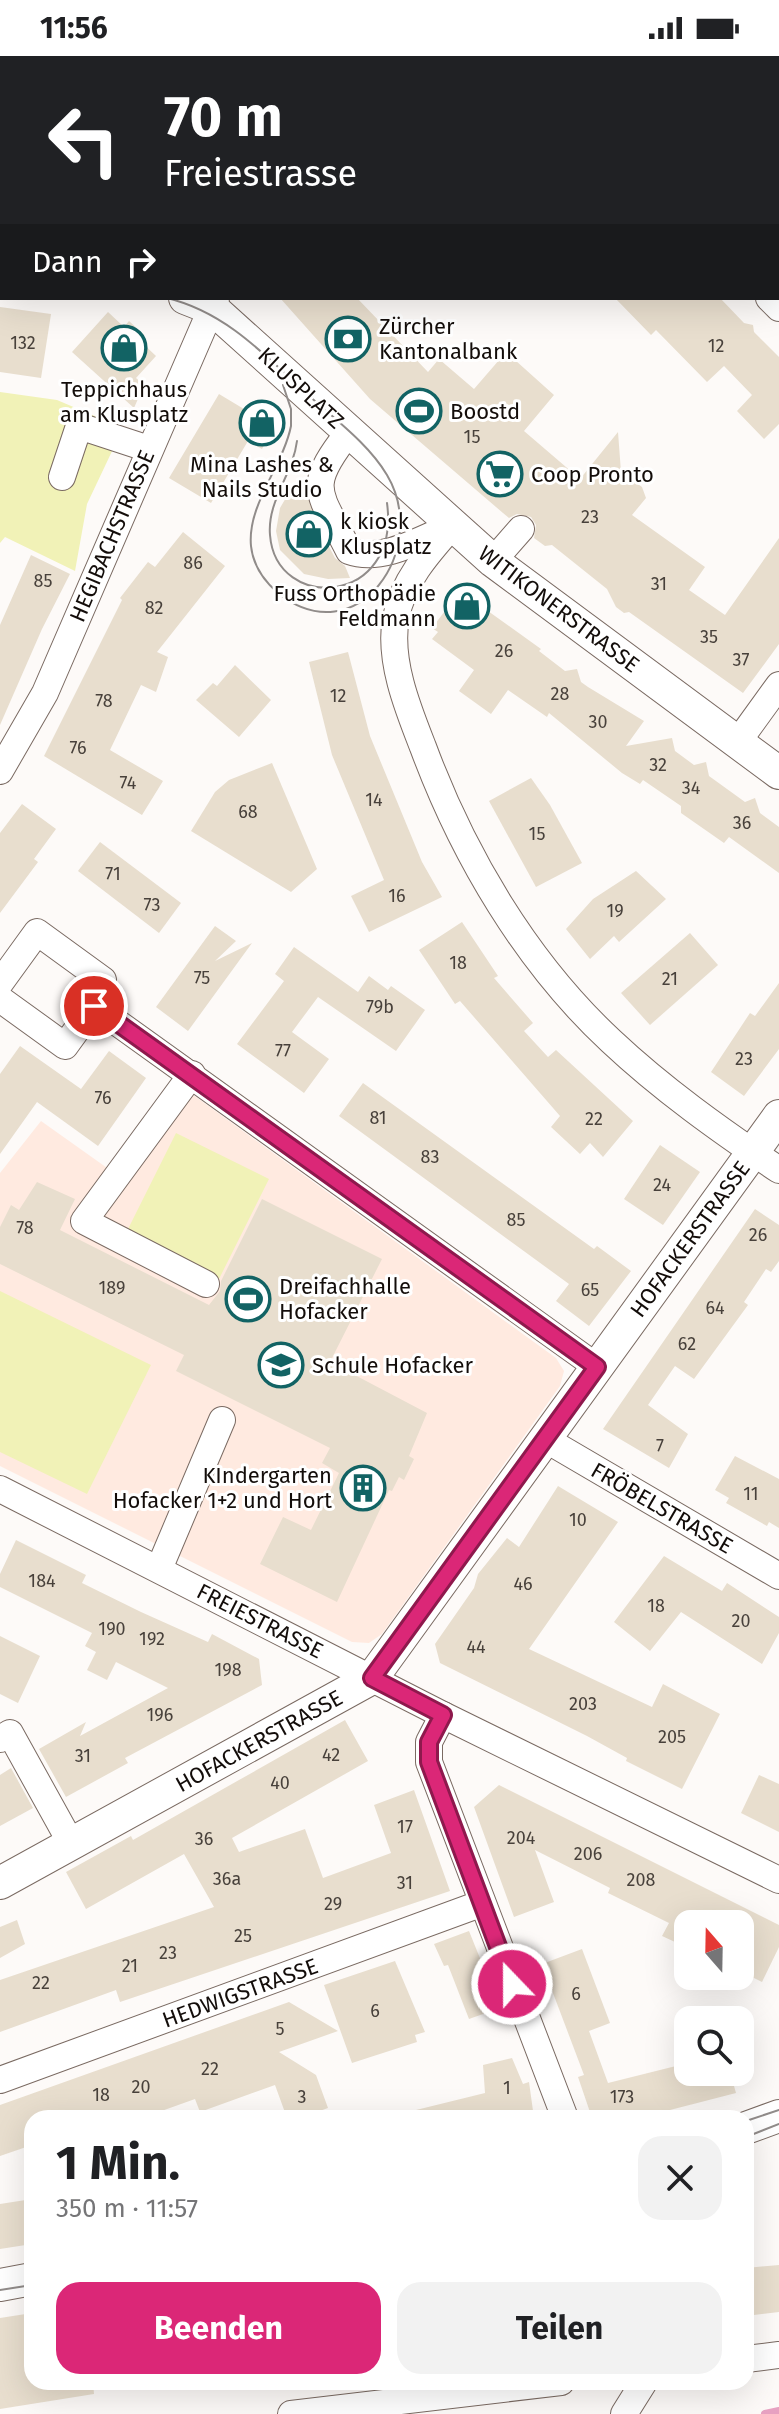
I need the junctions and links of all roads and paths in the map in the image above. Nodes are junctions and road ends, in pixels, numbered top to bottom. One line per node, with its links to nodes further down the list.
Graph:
1 (205, 301): 2 (main road, KLUSPLATZ); 3 (street, HEGIBACHSTRASSE)
2 (349, 432): 5 (main road, WITIKONERSTRASSE); 5 (street, KLUSPLATZ)
3 (149, 449): 4 (street); 10 (street, HEGIBACHSTRASSE)
4 (62, 477)
5 (452, 526): 7 (main road, WITIKONERSTRASSE); 17 (street)
6 (521, 529): 7 (street)
7 (493, 561): 9 (main road, WITIKONERSTRASSE)
8 (779, 685): 9 (street)
9 (737, 743): 11 (main road, WITIKONERSTRASSE)
10 (0, 771)
11 (779, 773)
12 (0, 983): 14 (street)
13 (0, 999): 14 (street)
14 (94, 1006): 15 (street)
15 (192, 1074): 18 (street); 19 (street)
16 (779, 1116): 17 (main road, HOFACKERSTRASSE)
17 (766, 1161): 19 (main road, HOFACKERSTRASSE)
18 (206, 1284)
19 (597, 1367): 21 (main road, HOFACKERSTRASSE)
20 (222, 1420): 23 (street)
21 (545, 1439): 24 (street, FRÖBELSTRASSE); 25 (main road, HOFACKERSTRASSE)
22 (0, 1489): 23 (street, FREIESTRASSE)
23 (159, 1569): 25 (street, FREIESTRASSE)
24 (779, 1576)
25 (372, 1678): 26 (street, FREIESTRASSE); 28 (main road, HOFACKERSTRASSE)
26 (443, 1715): 29 (street, FREIESTRASSE); 31 (street)
27 (0, 1739): 28 (street)
28 (72, 1845): 30 (main road, HOFACKERSTRASSE)
29 (779, 1880)
30 (0, 1883)
31 (480, 1904): 32 (street, HEDWIGSTRASSE); 33 (street)
32 (0, 2080)
33 (562, 2110)
34 (779, 2116): 35 (main road)
35 (754, 2125)
36 (24, 2280): 37 (main road)
37 (0, 2285)
38 (779, 2355): 39 (street)
39 (754, 2358)
40 (494, 2390): 42 (street)
41 (639, 2390): 43 (street)
42 (291, 2414)
43 (624, 2414)

